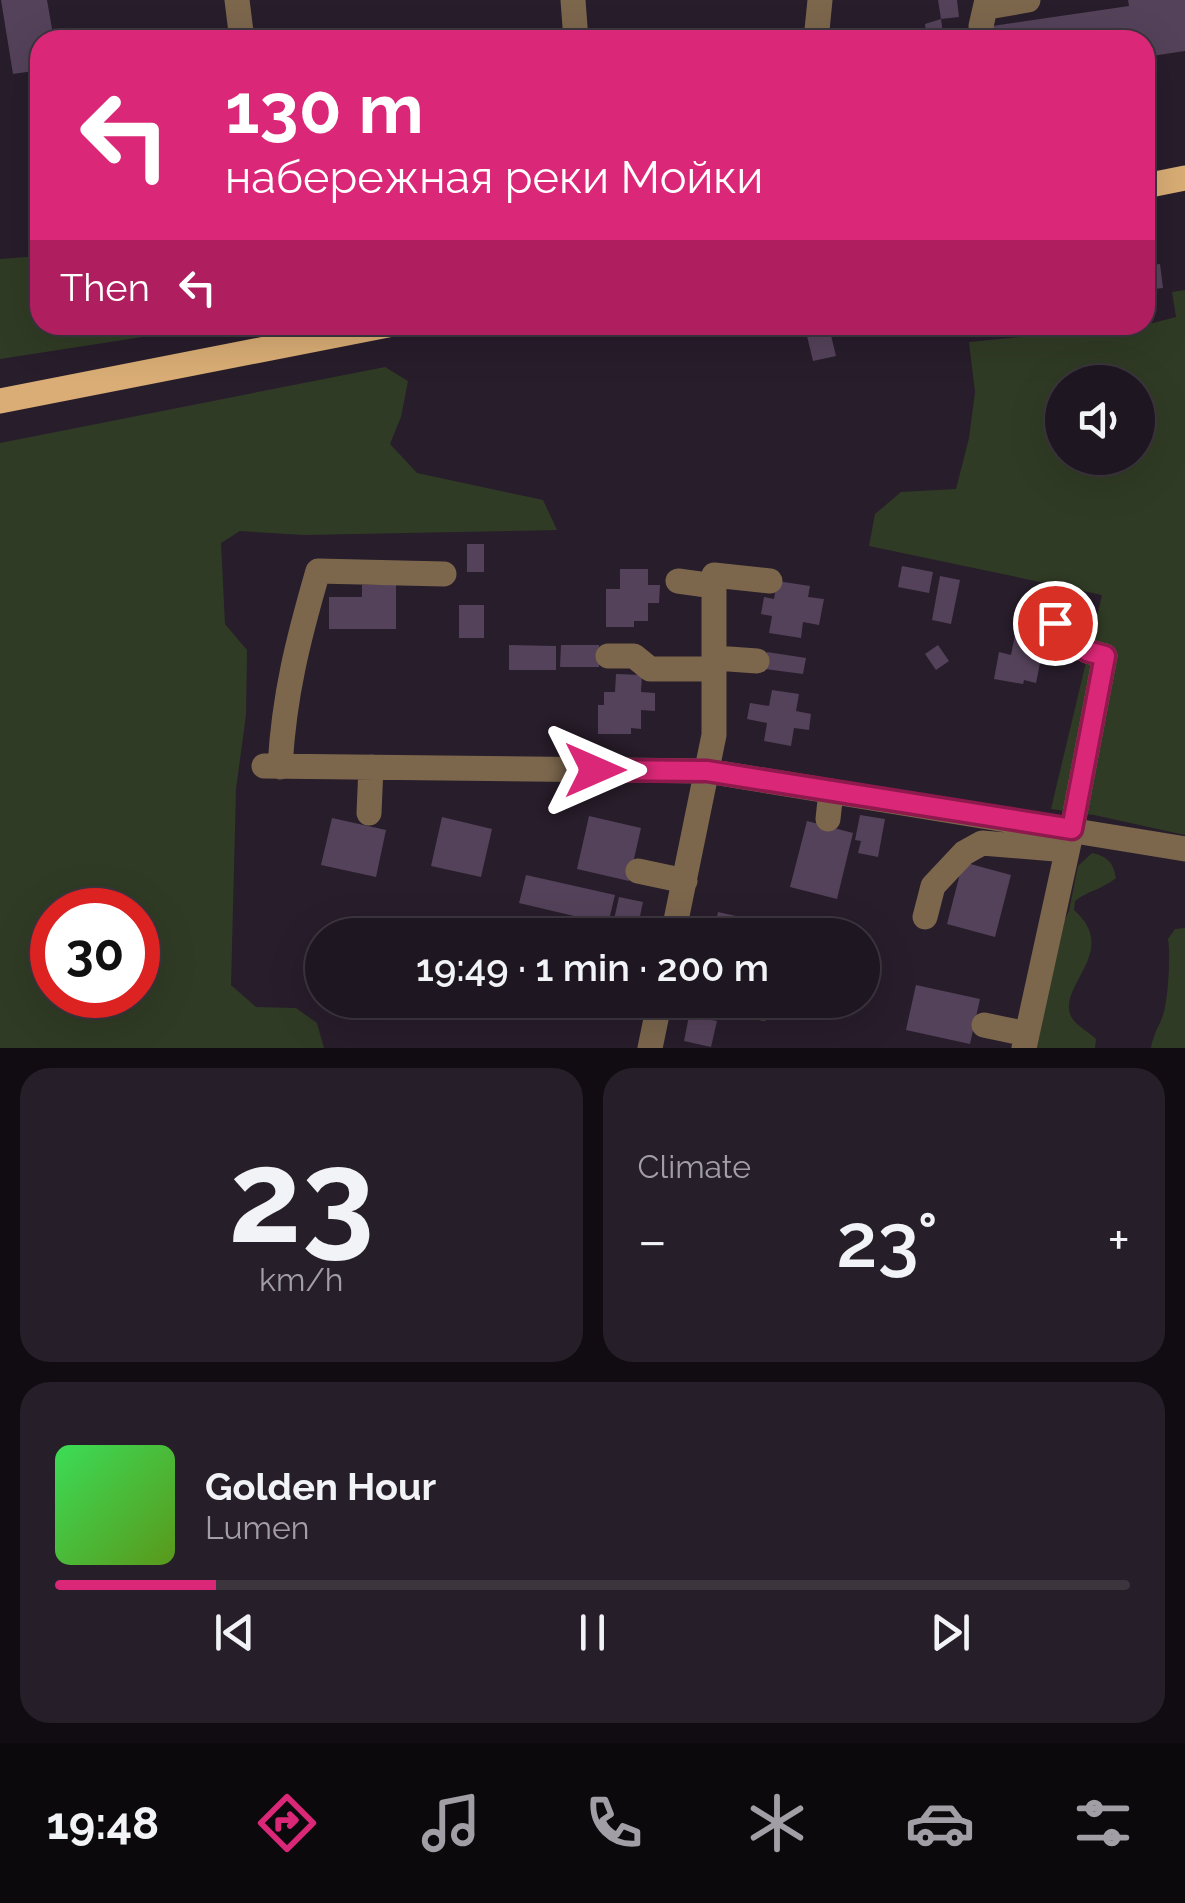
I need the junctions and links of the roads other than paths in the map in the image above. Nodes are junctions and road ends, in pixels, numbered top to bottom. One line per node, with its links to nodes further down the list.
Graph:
1 (236, 0): 6 (street)
2 (573, 0): 7 (street)
3 (820, 0): 8 (street)
4 (1028, 0): 5 (street)
5 (988, 3): 9 (street)
6 (240, 30)
7 (575, 30)
8 (817, 30)
9 (981, 30)
10 (1185, 178): 11 (main road)
11 (1155, 184)
12 (287, 335): 13 (main road)
13 (0, 401)
14 (444, 574): 22 (street)
15 (678, 581): 16 (street)
16 (714, 581): 17 (street); 21 (street)
17 (770, 581)
18 (1055, 623): 27 (street)
19 (608, 656): 21 (street)
20 (757, 661): 21 (street)
21 (714, 664): 23 (street)
22 (371, 767): 23 (street); 25 (street)
23 (707, 771): 24 (street); 30 (street)
24 (832, 790): 26 (street); 27 (street)
25 (369, 813)
26 (828, 819)
27 (1070, 840): 28 (street); 31 (street); 35 (street)
28 (1185, 850)
29 (638, 872): 30 (street)
30 (684, 881): 32 (street)
31 (925, 917)
32 (677, 918)
33 (656, 1018): 36 (street)
34 (984, 1025): 35 (street)
35 (1025, 1041)
36 (650, 1048)

